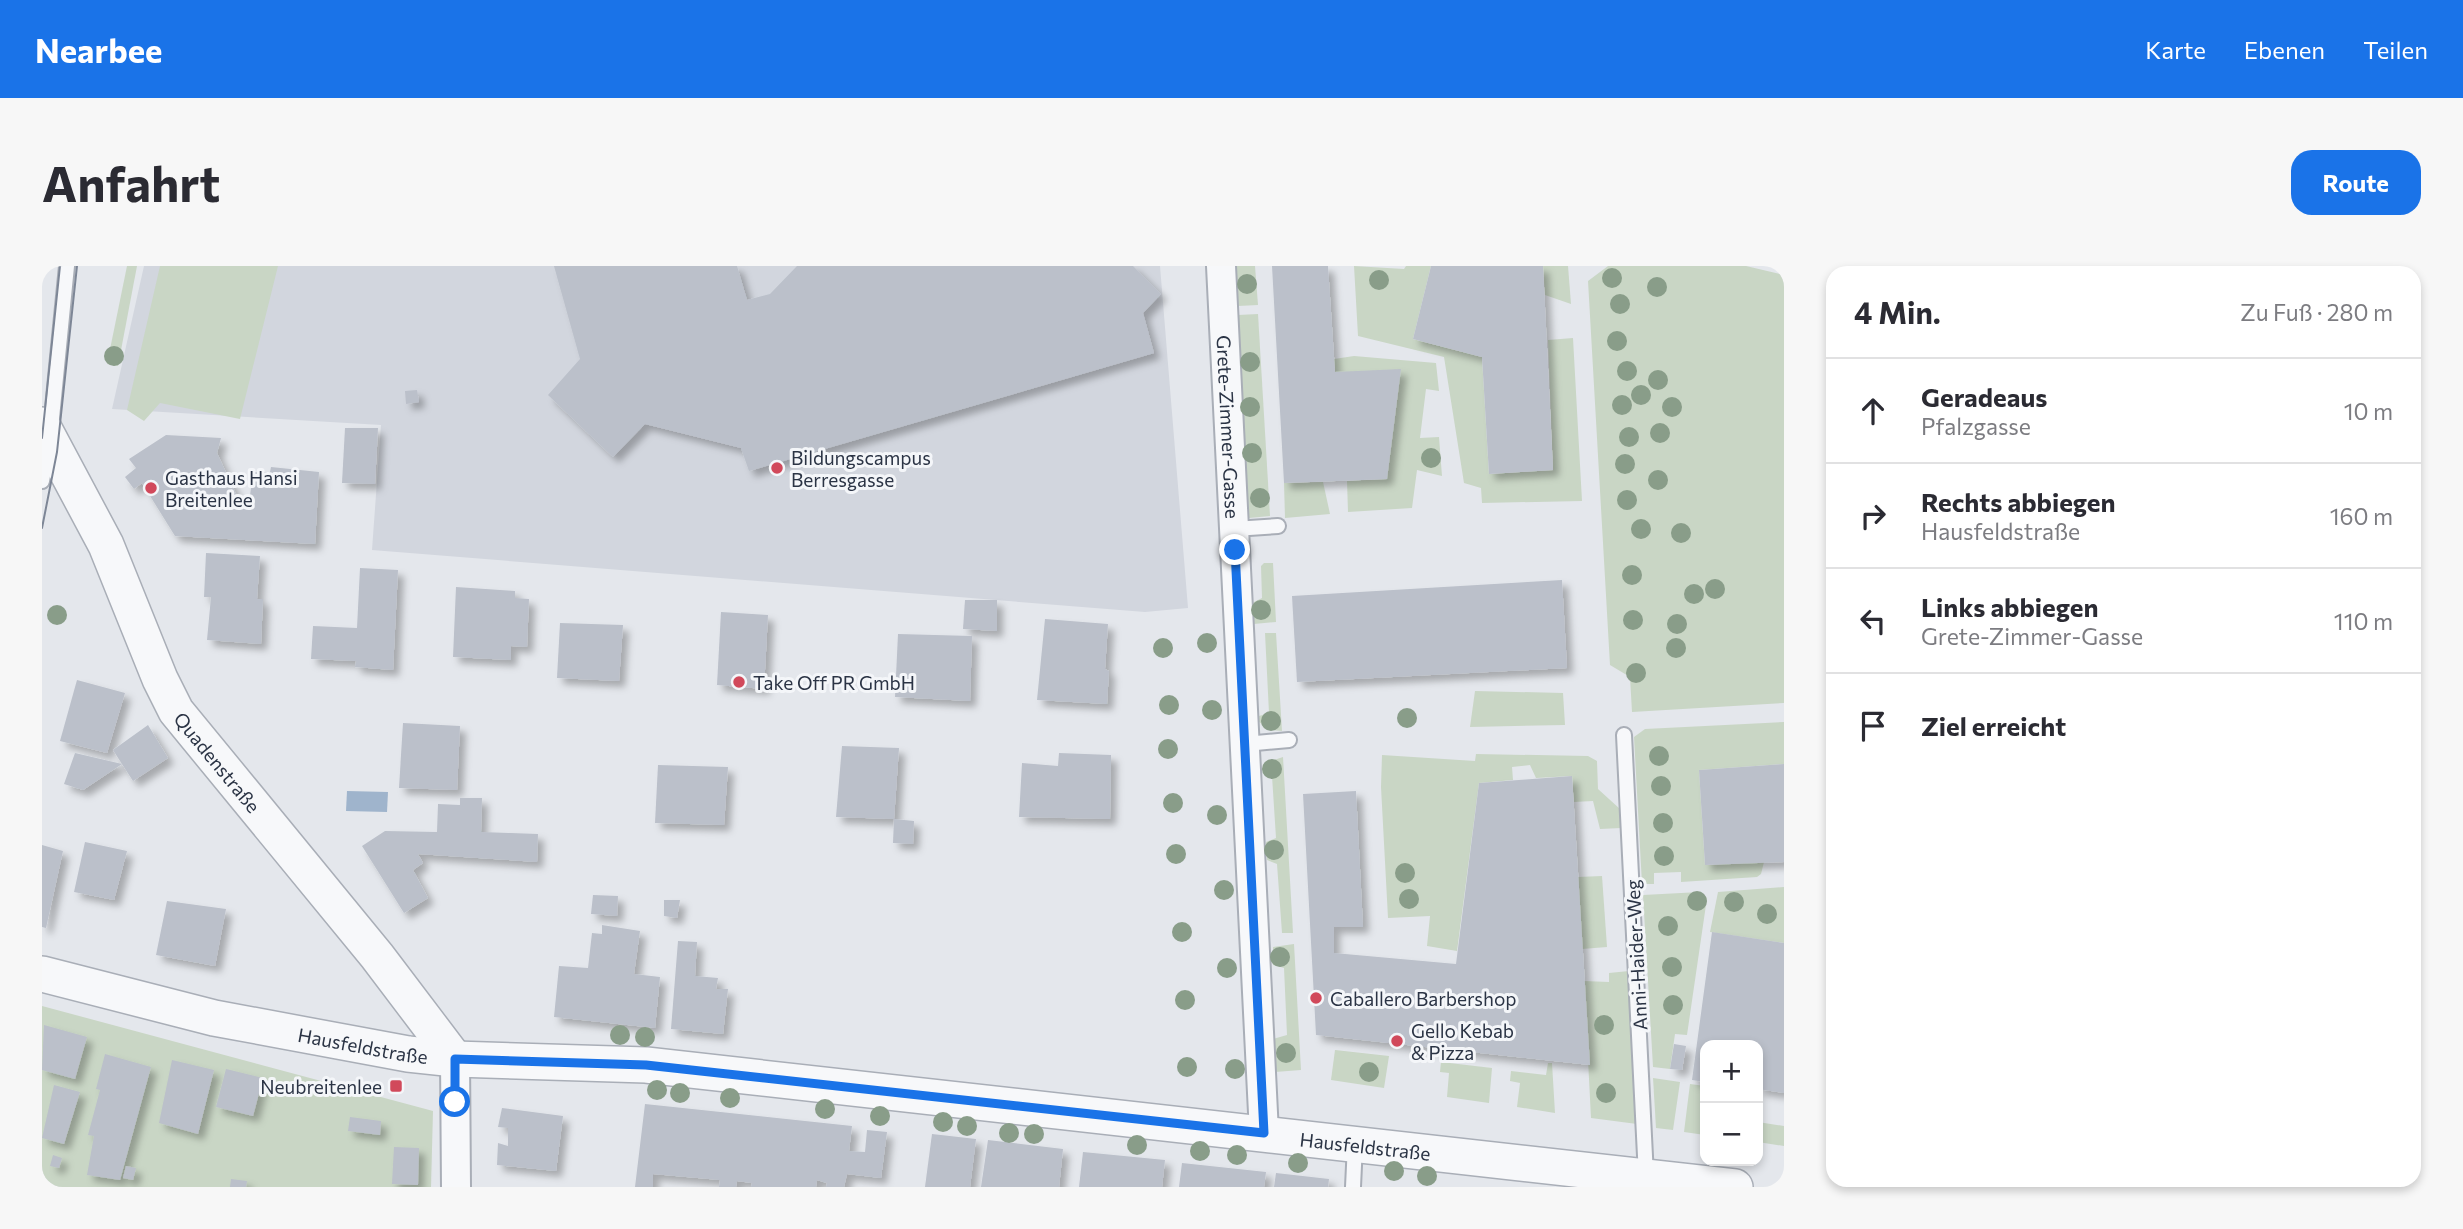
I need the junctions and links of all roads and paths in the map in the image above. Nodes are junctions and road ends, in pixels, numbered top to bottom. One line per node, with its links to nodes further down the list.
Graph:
1 (67, 266): 3 (lane)
2 (1221, 266): 6 (street, Grete-Zimmer-Gasse)
3 (46, 433): 4 (lane); 11 (street, Quadenstraße)
4 (42, 481)
5 (1278, 526): 6 (lane)
6 (1234, 529): 9 (street, Grete-Zimmer-Gasse)
7 (1624, 735): 14 (lane, Anni-Haider-Weg)
8 (1289, 740): 9 (lane)
9 (1245, 744): 12 (street, Grete-Zimmer-Gasse)
10 (42, 974): 11 (street, Hausfeldstraße)
11 (455, 1059): 12 (street, Hausfeldstraße); 15 (street)
12 (1264, 1133): 13 (street, Hausfeldstraße)
13 (1355, 1143): 14 (street, Hausfeldstraße); 16 (lane)
14 (1646, 1176): 17 (street, Hausfeldstraße)
15 (456, 1187)
16 (1353, 1187)
17 (1735, 1187)

